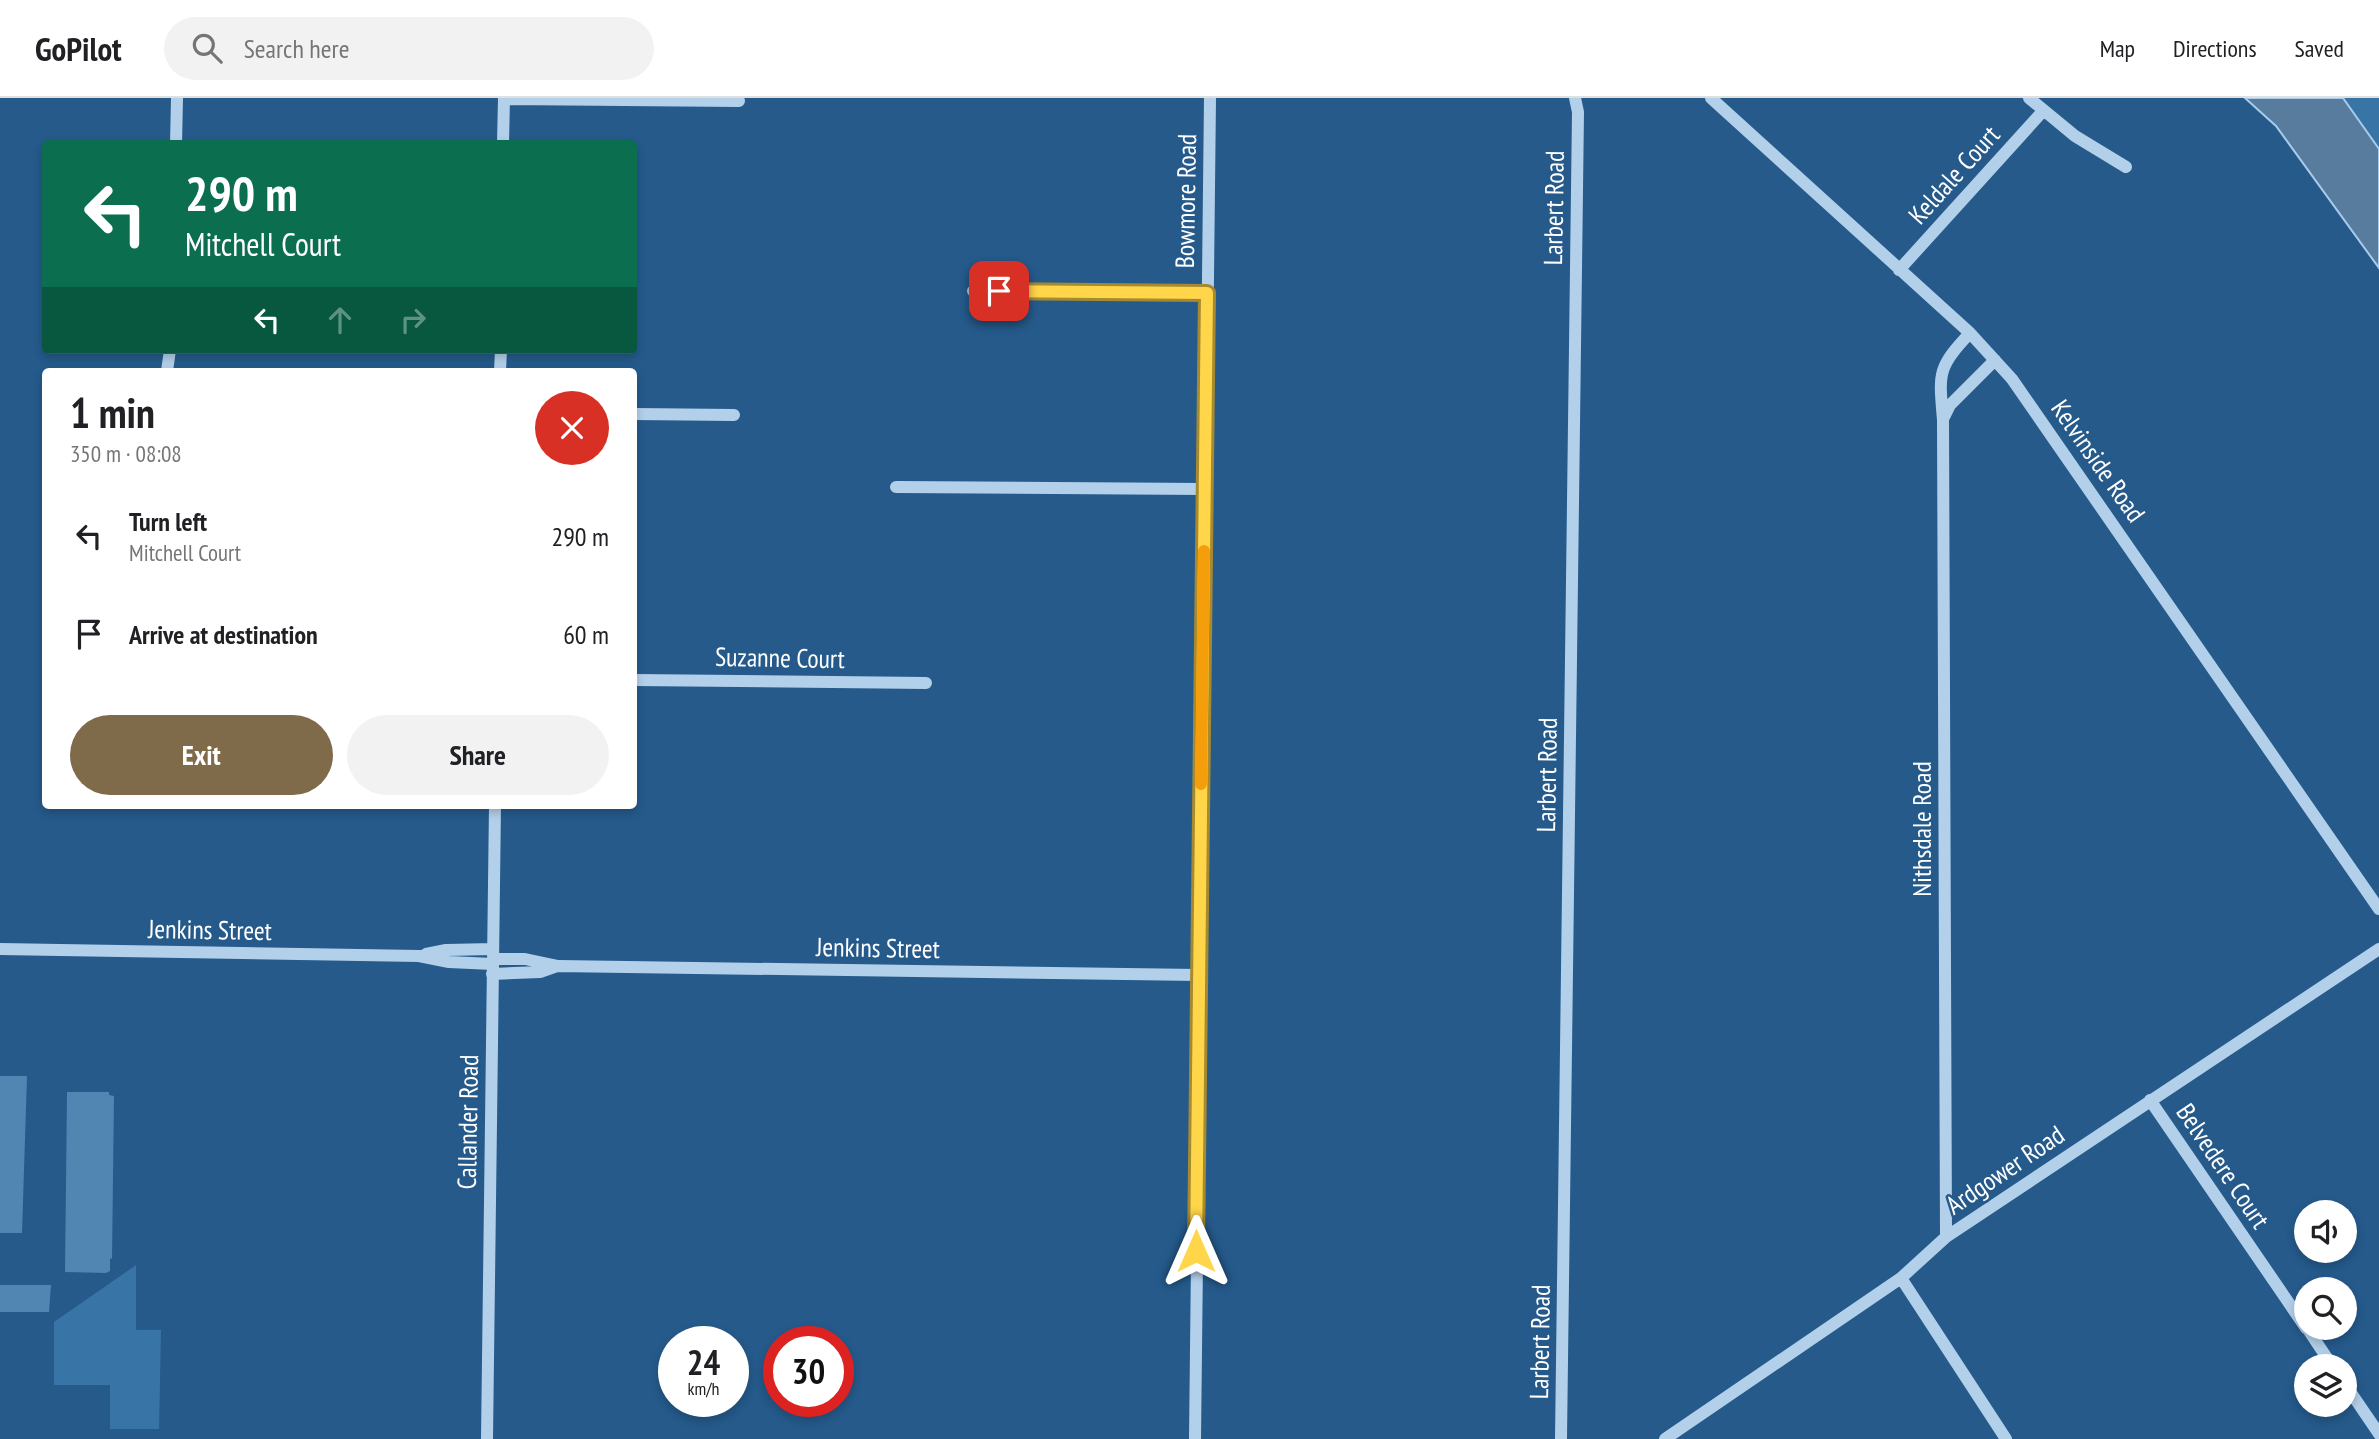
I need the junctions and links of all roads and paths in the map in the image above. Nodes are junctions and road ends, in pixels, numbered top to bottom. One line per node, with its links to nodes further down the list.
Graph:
1 (177, 98): 11 (street)
2 (504, 98): 8 (street); 12 (street)
3 (1210, 98): 16 (street, Bowmore Road)
4 (1575, 98): 10 (street, Larbert Road)
5 (1583, 98): 10 (street, Larbert Road)
6 (1711, 98): 14 (street, Kelvinside Road)
7 (2029, 98): 9 (street)
8 (739, 101)
9 (2043, 111): 13 (street); 14 (street, Keldale Court)
10 (1578, 112): 40 (street, Larbert Road)
11 (176, 140)
12 (503, 140)
13 (2126, 167)
14 (1899, 270): 17 (street, Kelvinside Road)
15 (973, 290): 16 (street)
16 (1207, 293): 23 (street, Bowmore Road)
17 (1970, 333): 18 (street, Kelvinside Road); 21 (street, Nithsdale Road)
18 (1995, 360): 21 (street); 27 (street, Kelvinside Road)
19 (637, 414): 20 (street)
20 (734, 415)
21 (1943, 420): 33 (street, Nithsdale Road)
22 (896, 487): 23 (street)
23 (1204, 489): 31 (street, Bowmore Road)
24 (637, 680): 25 (street, Suzanne Court)
25 (926, 683)
26 (495, 809): 30 (street, Callander Road)
27 (2379, 909)
28 (0, 949): 30 (street, Jenkins Street)
29 (2379, 949): 32 (street, Ardgower Road)
30 (493, 962): 31 (street, Jenkins Street); 38 (street, Callander Road)
31 (1198, 975): 39 (street, Bowmore Road)
32 (2150, 1100): 33 (street, Ardgower Road); 35 (street, Belvedere Court)
33 (1946, 1237): 34 (street, Ardgower Road)
34 (1901, 1278): 41 (street, Ardgower Road); 42 (street)
35 (2294, 1309)
36 (2357, 1402): 37 (street)
37 (2379, 1434)
38 (487, 1439)
39 (1195, 1439)
40 (1561, 1439)
41 (1665, 1439)
42 (2007, 1439)

